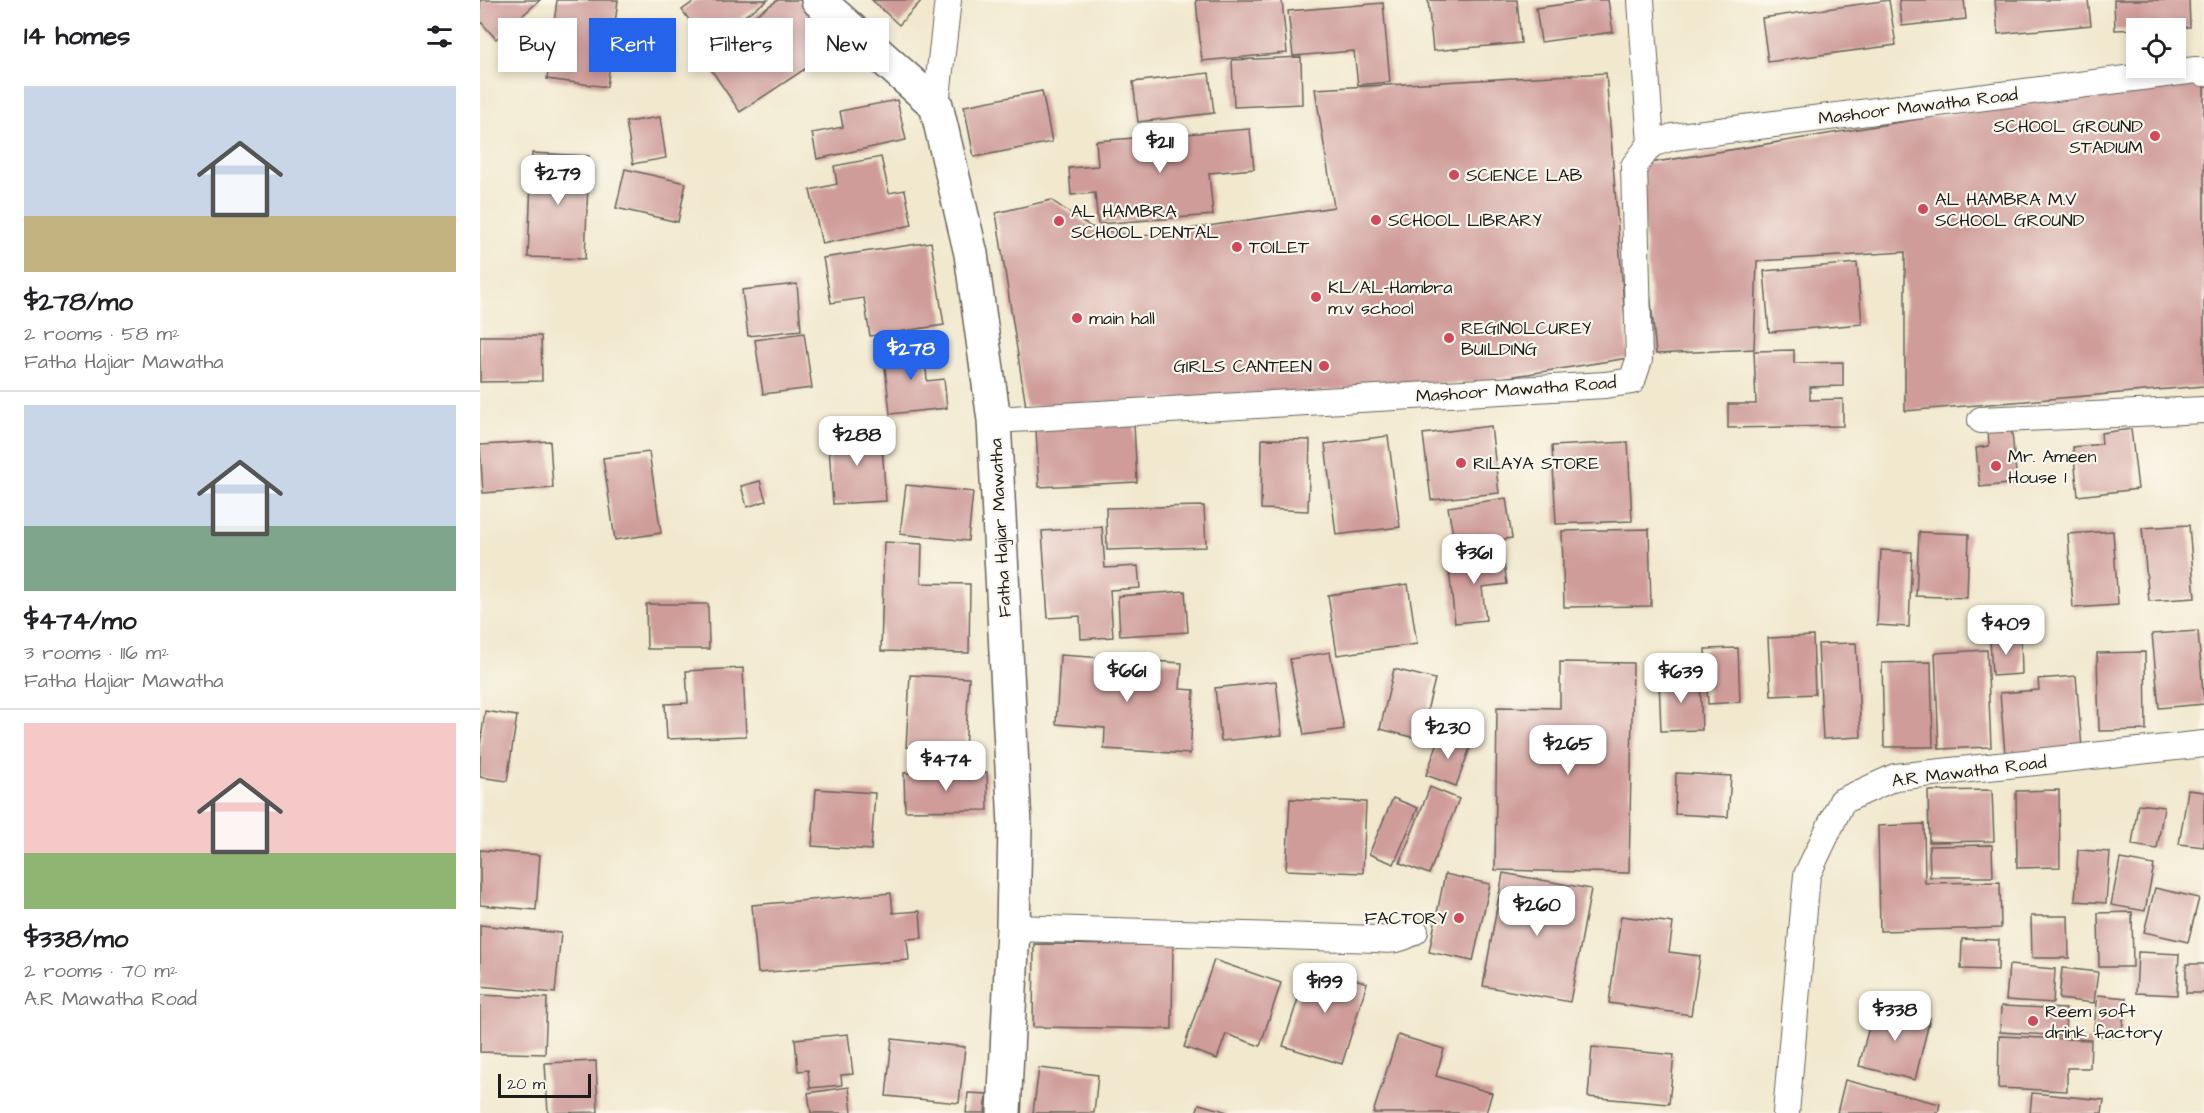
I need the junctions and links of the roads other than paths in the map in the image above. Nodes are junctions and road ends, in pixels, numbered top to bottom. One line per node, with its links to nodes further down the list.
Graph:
1 (818, 0): 5 (street)
2 (948, 0): 5 (street)
3 (1641, 0): 6 (street)
4 (2204, 73): 6 (street, Mashoor Mawatha Road)
5 (936, 105): 8 (street, Fatha Hajiar Mawatha)
6 (1652, 144): 8 (street, Mashoor Mawatha Road)
7 (2204, 410): 9 (street)
8 (994, 420): 11 (street, Fatha Hajiar Mawatha)
9 (1981, 420)
10 (2204, 744): 14 (street, A.R Mawatha Road)
11 (1013, 928): 12 (street); 13 (street, Fatha Hajiar Mawatha)
12 (1415, 931)
13 (1004, 1113)
14 (1786, 1113)

